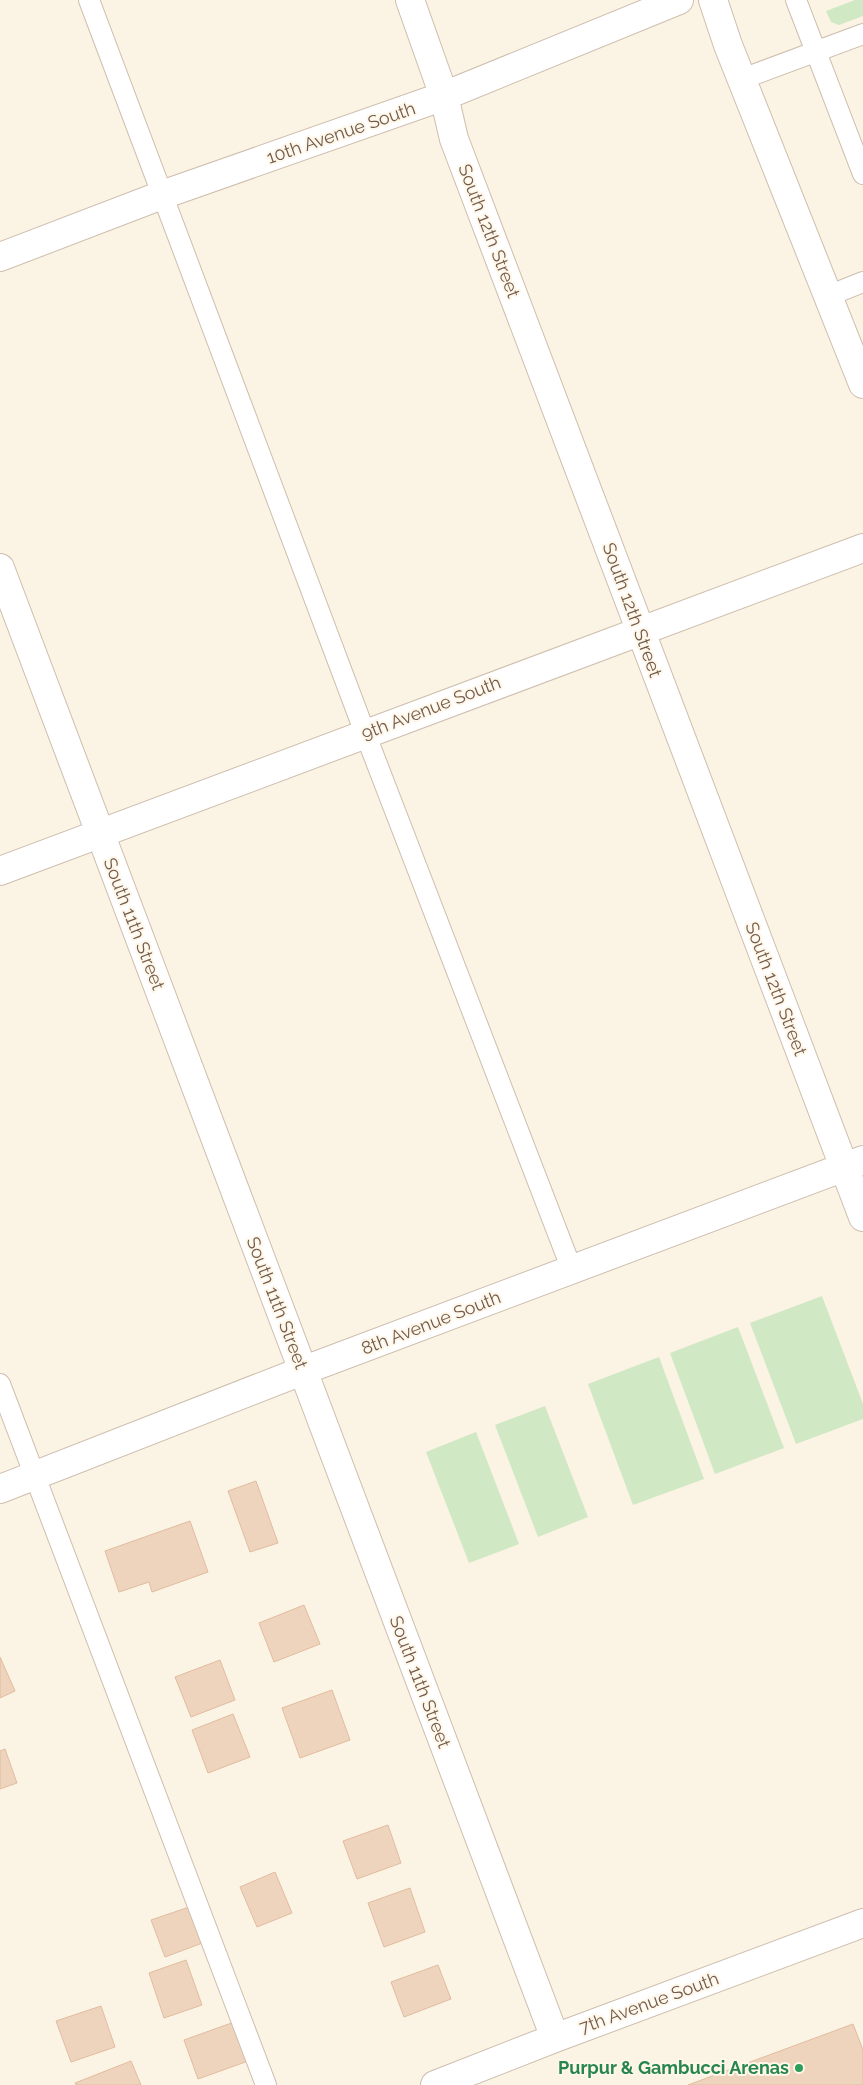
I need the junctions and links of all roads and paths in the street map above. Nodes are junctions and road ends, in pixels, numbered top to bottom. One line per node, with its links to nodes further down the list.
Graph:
1 (89, 0): 11 (lane)
2 (410, 0): 9 (street, South 12th Street)
3 (679, 0): 9 (street, 10th Avenue South)
4 (713, 0): 8 (street)
5 (796, 0): 7 (lane)
6 (863, 34): 7 (lane)
7 (816, 52): 8 (lane); 10 (lane)
8 (742, 79): 14 (street)
9 (444, 96): 11 (street, 10th Avenue South); 18 (street, South 12th Street)
10 (863, 174)
11 (162, 195): 12 (street, 10th Avenue South); 19 (lane)
12 (0, 257)
13 (863, 282): 14 (lane)
14 (828, 296): 15 (street)
15 (863, 384)
16 (863, 548): 18 (street, 9th Avenue South)
17 (0, 568): 20 (street, South 11th Street)
18 (638, 630): 19 (street, 9th Avenue South); 22 (street, South 12th Street)
19 (365, 733): 20 (street, 9th Avenue South); 24 (lane)
20 (100, 832): 21 (street, 9th Avenue South); 25 (street, South 11th Street)
21 (0, 871)
22 (854, 1164): 23 (street, South 12th Street); 24 (street, 8th Avenue South)
23 (863, 1217)
24 (572, 1270): 25 (street, 8th Avenue South)
25 (302, 1371): 27 (street, 8th Avenue South); 30 (street, South 11th Street)
26 (0, 1384): 27 (lane)
27 (35, 1475): 28 (street, 8th Avenue South); 31 (lane)
28 (0, 1489)
29 (863, 1923): 30 (street, 7th Avenue South)
30 (555, 2038): 32 (street, 7th Avenue South)
31 (266, 2085)
32 (435, 2085)

